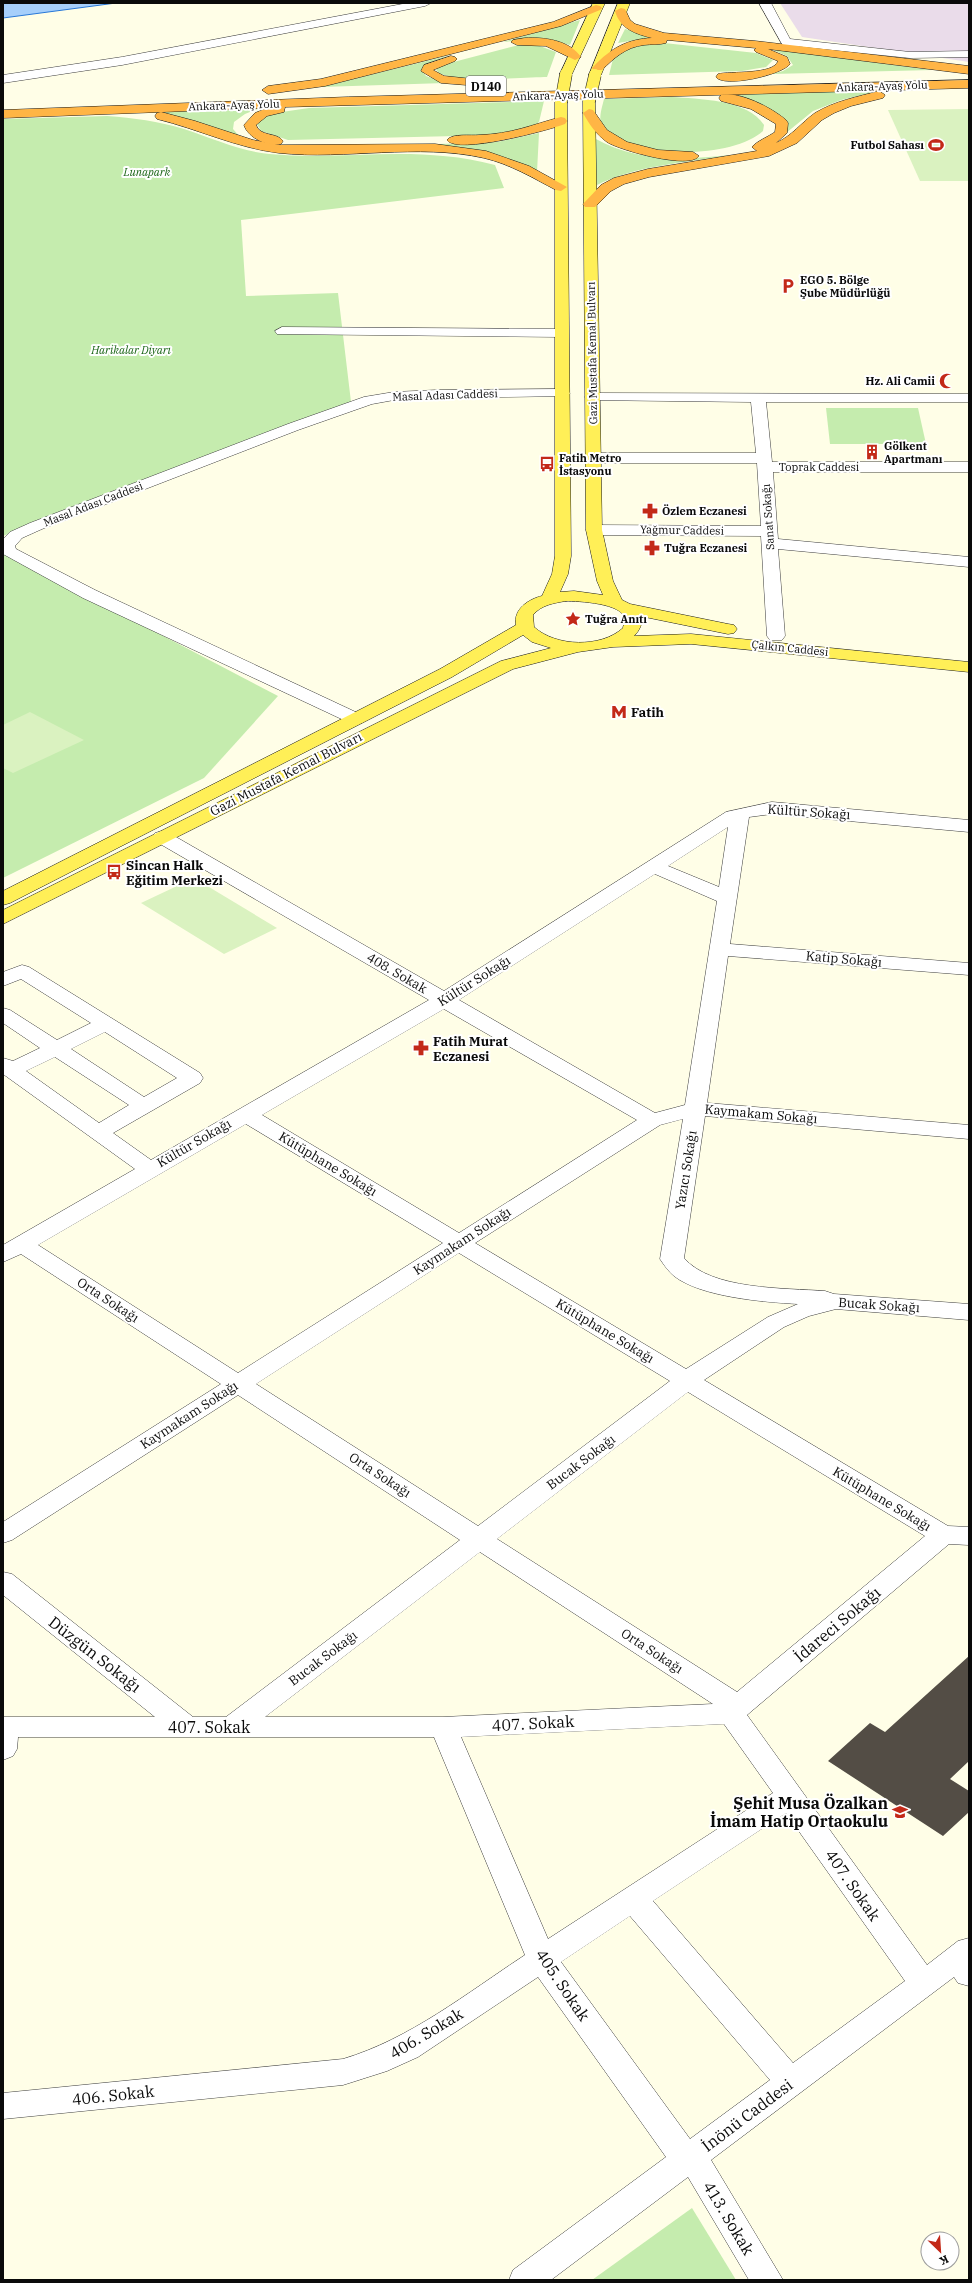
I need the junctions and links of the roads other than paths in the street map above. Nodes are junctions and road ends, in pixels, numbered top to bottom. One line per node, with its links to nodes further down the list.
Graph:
1 (425, 3): 12 (street)
2 (765, 3): 5 (street)
3 (598, 6): 7 (main road); 15 (highway)
4 (623, 7): 5 (highway); 9 (main road, Gazi Mustafa Kemal Bulvarı)
5 (789, 46): 6 (street); 8 (highway)
6 (969, 54)
7 (575, 57): 14 (highway); 24 (main road, bridge)
8 (969, 70)
9 (597, 71): 11 (highway); 21 (main road, Gazi Mustafa Kemal Bulvarı, bridge)
10 (969, 74): 14 (highway, Ankara-Ayaş Yolu / D140)
11 (711, 78)
12 (3, 79)
13 (969, 84): 16 (highway, Ankara-Ayaş Yolu / D140); 26 (highway)
14 (515, 85): 18 (highway, Ankara-Ayaş Yolu / D140)
15 (258, 92)
16 (681, 92): 19 (highway, Ankara-Ayaş Yolu / D140); 21 (highway)
17 (243, 93): 18 (highway)
18 (228, 95): 20 (highway, Ankara-Ayaş Yolu / D140)
19 (348, 101): 22 (highway, Ankara-Ayaş Yolu / D140); 24 (highway)
20 (3, 102)
21 (589, 107): 26 (main road, Gazi Mustafa Kemal Bulvarı)
22 (88, 111): 23 (highway, Ankara-Ayaş Yolu / D140); 25 (highway)
23 (3, 114)
24 (561, 121): 25 (main road)
25 (561, 187): 28 (main road)
26 (590, 204): 30 (main road, Gazi Mustafa Kemal Bulvarı)
27 (282, 331): 28 (street)
28 (562, 333): 29 (main road)
29 (562, 393): 39 (main road); 47 (street, Masal Adası Caddesi)
30 (592, 397): 31 (street); 33 (main road, Gazi Mustafa Kemal Bulvarı)
31 (758, 397): 32 (street); 34 (street, Sanat Sokağı)
32 (968, 403)
33 (593, 458): 34 (street, Toprak Caddesi); 36 (main road, Gazi Mustafa Kemal Bulvarı)
34 (765, 463): 35 (street, Toprak Caddesi); 37 (street, Sanat Sokağı)
35 (969, 467)
36 (594, 530): 37 (street, Yağmur Caddesi); 40 (main road, Gazi Mustafa Kemal Bulvarı)
37 (770, 537): 38 (street, Yağmur Caddesi); 42 (street, Sanat Sokağı)
38 (969, 562)
39 (549, 599): 40 (main road, Çalkın Caddesi); 41 (main road)
40 (620, 606): 42 (main road, Çalkın Caddesi); 43 (main road, Gazi Mustafa Kemal Bulvarı)
41 (524, 628): 44 (main road); 47 (main road, Gazi Mustafa Kemal Bulvarı)
42 (776, 636): 45 (main road, Çalkın Caddesi)
43 (610, 642): 44 (main road); 46 (main road, Çalkın Caddesi)
44 (576, 647): 50 (main road, Gazi Mustafa Kemal Bulvarı)
45 (969, 659)
46 (969, 667)
47 (356, 719): 53 (main road, Gazi Mustafa Kemal Bulvarı)
48 (740, 814): 49 (street, Kültür Sokağı); 51 (street, Kültür Sokağı); 52 (street, Yazıcı Sokağı)
49 (969, 826)
50 (162, 837): 54 (main road, Gazi Mustafa Kemal Bulvarı); 58 (street, 408. Sokak)
51 (653, 866): 52 (street); 58 (street, Kültür Sokağı)
52 (727, 898): 55 (street, Yazıcı Sokağı)
53 (3, 899)
54 (3, 918)
55 (719, 949): 56 (street, Katip Sokağı); 64 (street, Yazıcı Sokağı)
56 (969, 969)
57 (3, 980): 60 (street)
58 (444, 1000): 65 (street, Kültür Sokağı); 66 (street, 408. Sokak)
59 (3, 1014): 61 (street)
60 (106, 1024): 61 (street); 63 (street)
61 (56, 1048): 62 (street); 63 (street)
62 (7, 1067): 67 (street)
63 (144, 1106): 67 (street)
64 (695, 1109): 66 (street, Kaymakam Sokağı); 68 (street, Kaymakam Sokağı); 72 (street, Yazıcı Sokağı)
65 (245, 1114): 69 (street, Kültür Sokağı); 70 (street, Kütüphane Sokağı)
66 (652, 1120): 70 (street, Kaymakam Sokağı)
67 (98, 1132): 69 (street)
68 (969, 1132)
69 (149, 1169): 71 (street, Kültür Sokağı)
70 (459, 1243): 74 (street, Kütüphane Sokağı); 75 (street, Kaymakam Sokağı)
71 (12, 1250): 75 (street, Orta Sokağı)
72 (836, 1301): 73 (street, Bucak Sokağı); 74 (street, Bucak Sokağı)
73 (969, 1312)
74 (687, 1381): 77 (street, Kütüphane Sokağı); 79 (street, Bucak Sokağı)
75 (238, 1384): 76 (street, Kaymakam Sokağı); 79 (street, Orta Sokağı)
76 (3, 1534)
77 (943, 1535): 78 (street, Kütüphane Sokağı); 81 (street, İdareci Sokağı)
78 (969, 1536)
79 (479, 1539): 81 (street, Orta Sokağı); 83 (street, Bucak Sokağı)
80 (3, 1581): 82 (street, Düzgün Sokağı)
81 (735, 1710): 84 (street, 407. Sokak); 86 (street, 407. Sokak)
82 (186, 1727): 83 (street, 407. Sokak); 85 (street, 407. Sokak)
83 (232, 1727): 84 (street, 407. Sokak)
84 (443, 1727): 88 (street, 405. Sokak)
85 (4, 1734)
86 (790, 1796): 87 (street, 406. Sokak); 90 (street, 407. Sokak)
87 (633, 1899): 88 (street, 406. Sokak); 91 (street)
88 (542, 1959): 92 (street, 406. Sokak); 93 (street, 405. Sokak)
89 (965, 1961): 90 (street, İnönü Caddesi)
90 (924, 1984): 91 (street, İnönü Caddesi)
91 (791, 2082): 93 (street, İnönü Caddesi)
92 (3, 2106)
93 (689, 2158): 94 (street, İnönü Caddesi); 95 (street, 413. Sokak)
94 (525, 2280)
95 (767, 2280)

